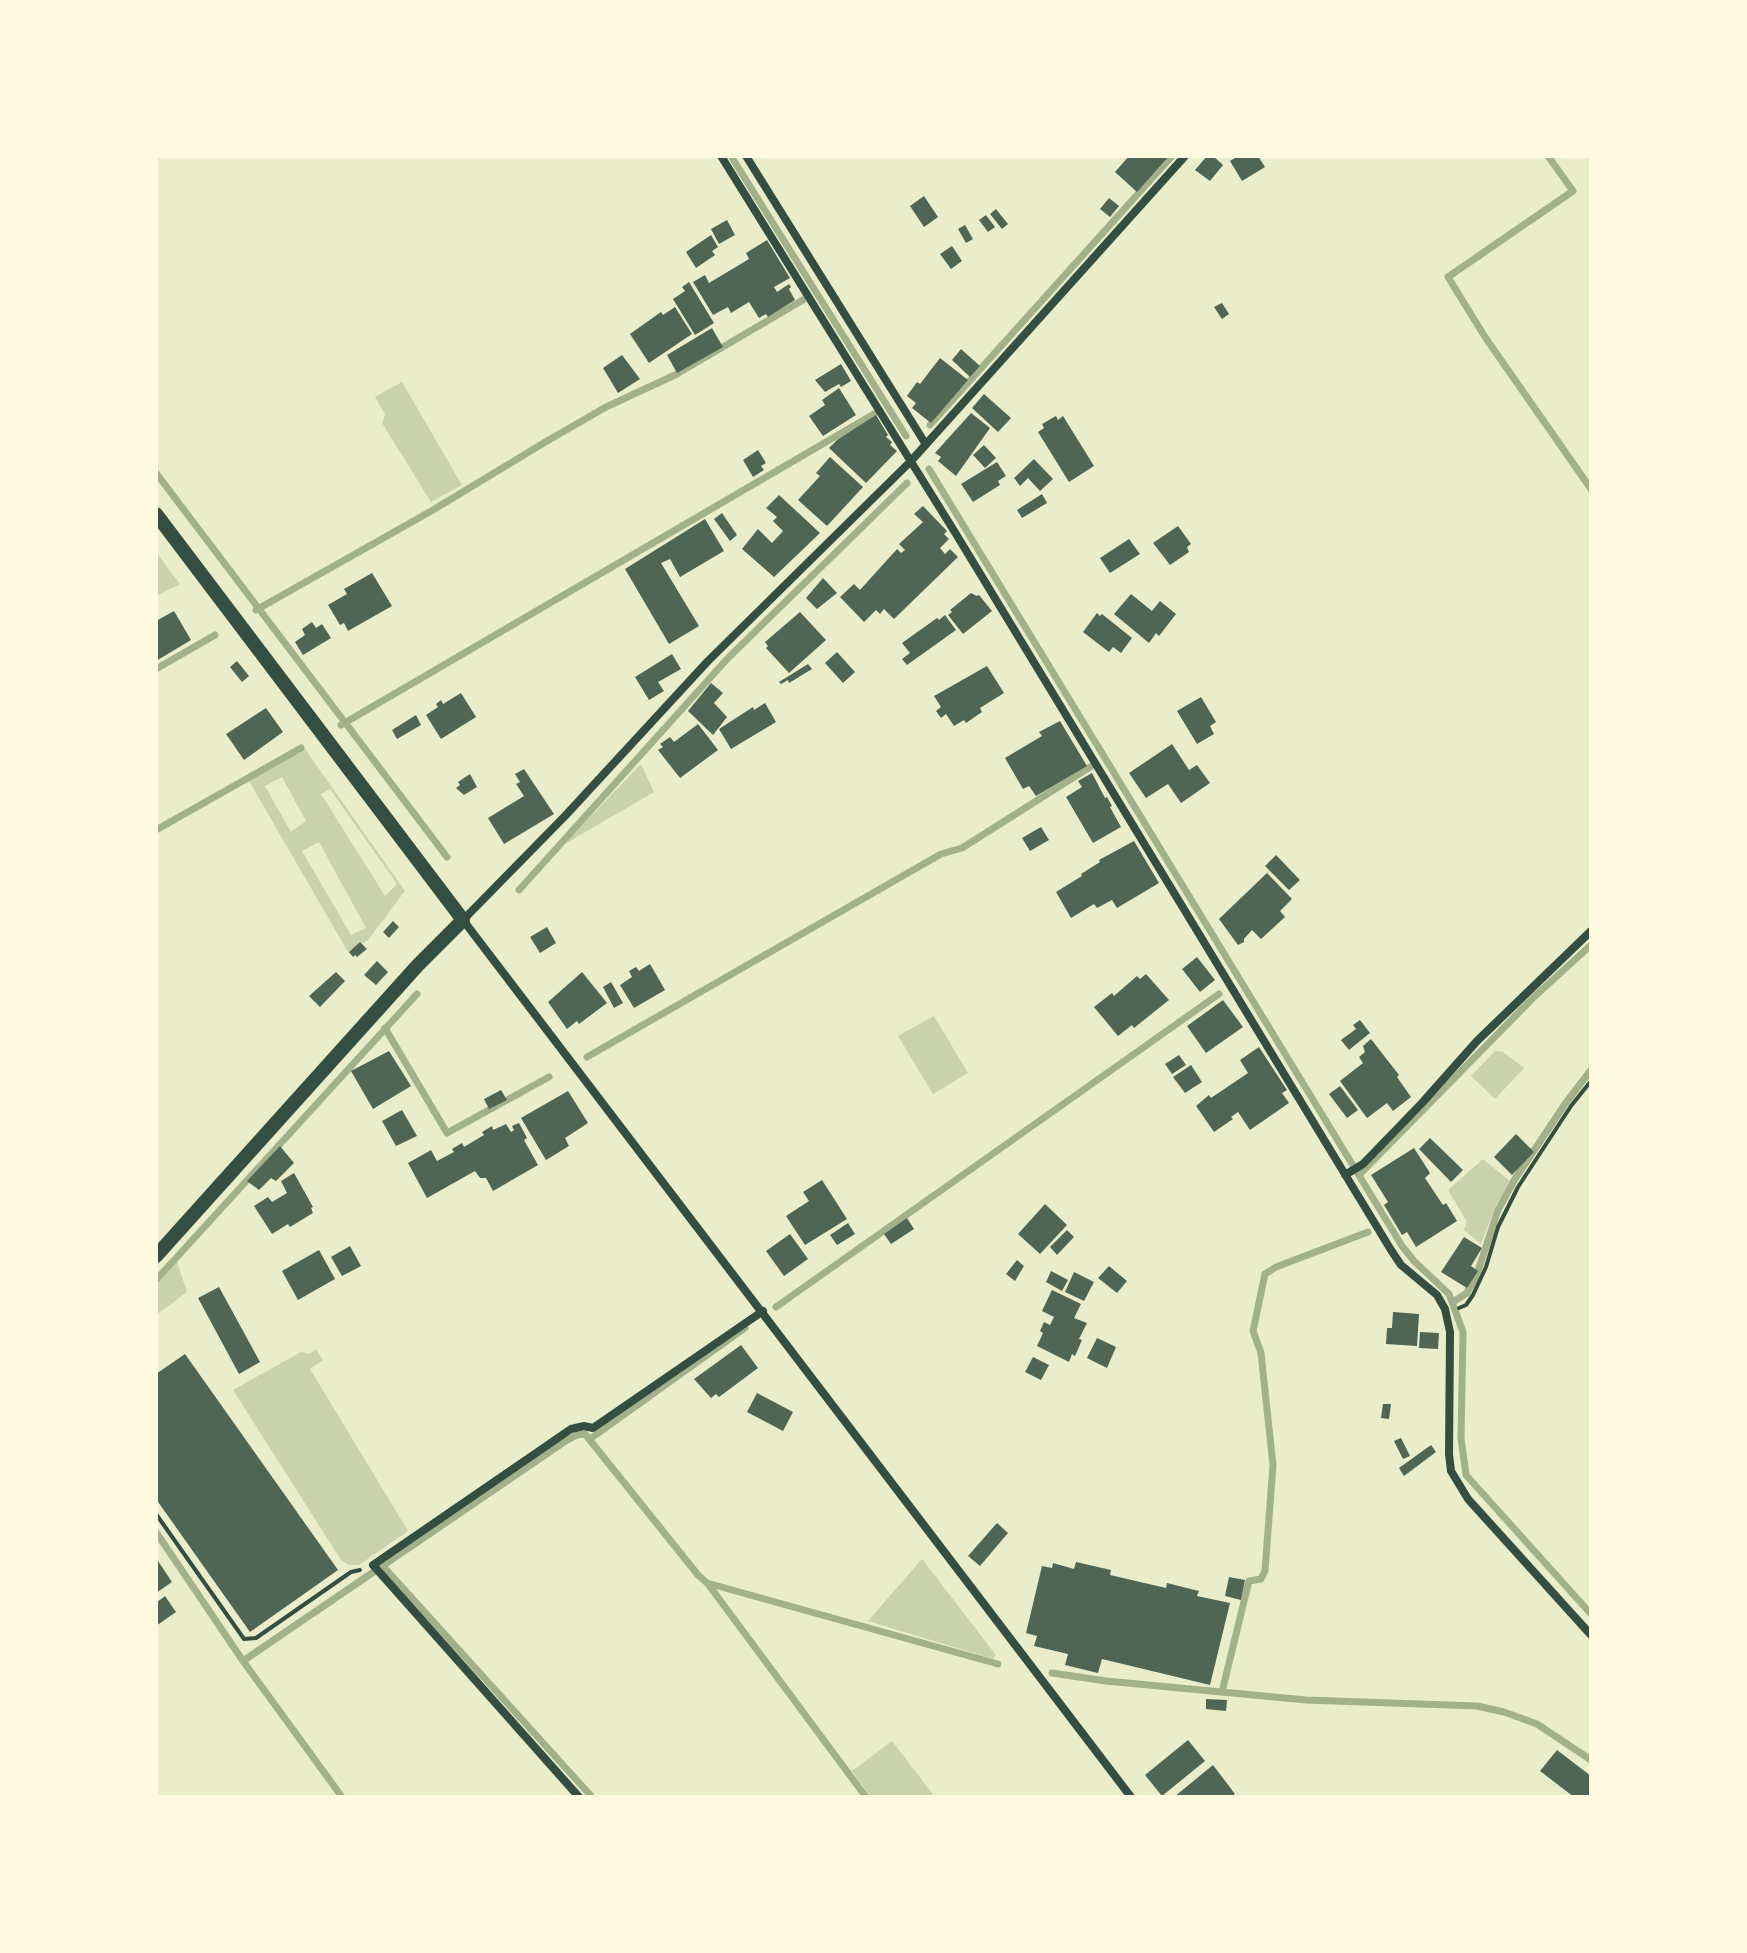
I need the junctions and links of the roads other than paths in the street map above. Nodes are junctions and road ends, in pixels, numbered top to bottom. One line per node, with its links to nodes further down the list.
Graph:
1 (721, 156): 5 (street)
2 (746, 156): 4 (street)
3 (1185, 156): 4 (street)
4 (925, 443): 5 (street)
5 (911, 461): 7 (street); 9 (street)
6 (156, 514): 7 (street)
7 (463, 920): 10 (street); 11 (street)
8 (1591, 931): 9 (street)
9 (1347, 1174): 12 (street)
10 (156, 1256)
11 (763, 1311): 13 (street); 14 (street)
12 (1591, 1635)
13 (579, 1797)
14 (1131, 1797)

